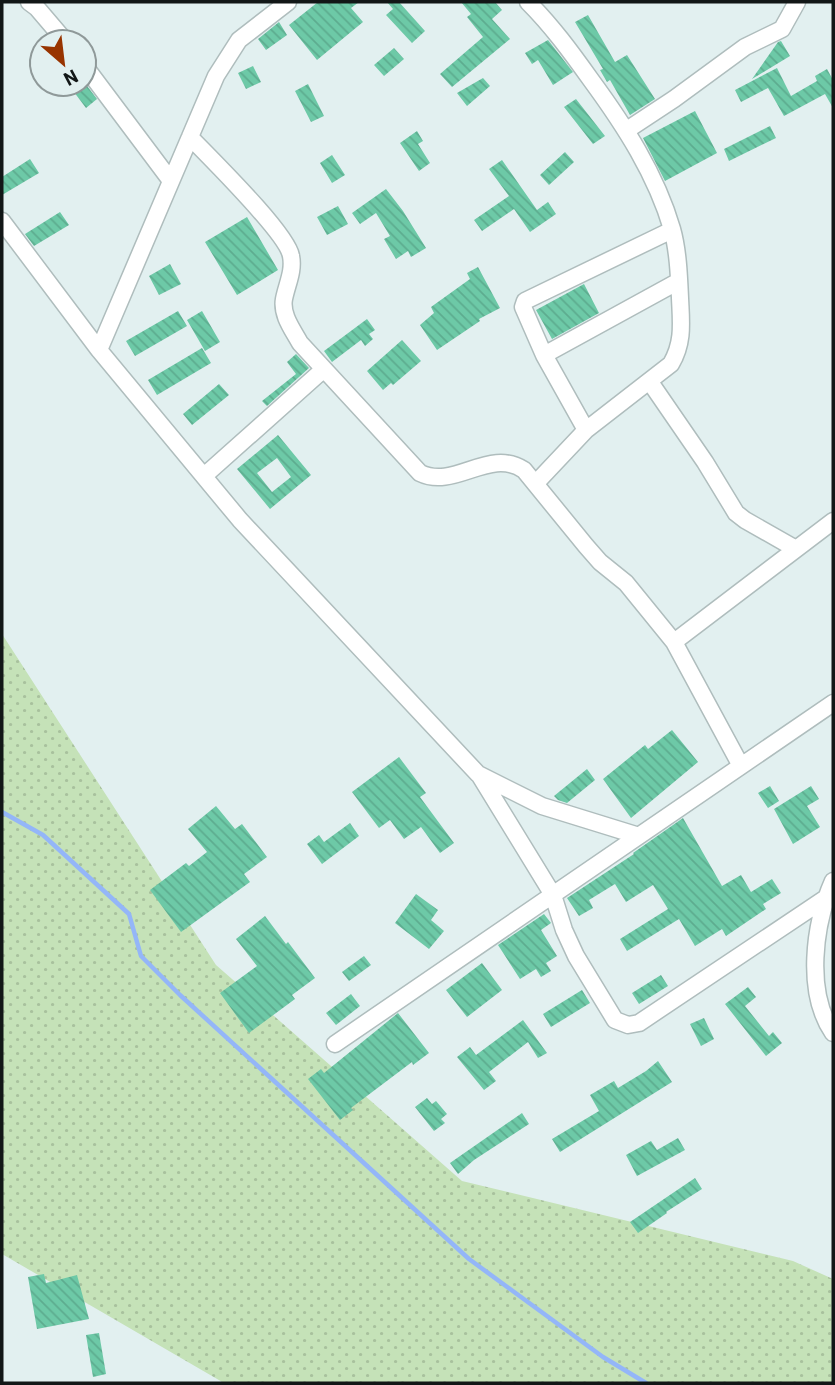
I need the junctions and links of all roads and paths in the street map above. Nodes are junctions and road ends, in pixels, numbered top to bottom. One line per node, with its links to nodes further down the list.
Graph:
1 (29, 2): 5 (street)
2 (288, 2): 8 (street)
3 (528, 2): 7 (street)
4 (797, 2): 7 (street)
5 (54, 28)
6 (98, 84): 9 (street)
7 (627, 130): 11 (street)
8 (190, 137): 9 (street); 15 (street)
9 (171, 181): 13 (street)
10 (2, 221): 13 (street)
11 (672, 230): 12 (street); 14 (street)
12 (679, 281): 14 (street); 16 (street)
13 (99, 350): 18 (street)
14 (544, 355): 17 (street)
15 (324, 369): 18 (street); 19 (street)
16 (650, 382): 17 (street); 21 (street)
17 (586, 430): 19 (street)
18 (204, 476): 25 (street)
19 (536, 484): 22 (street)
20 (833, 521): 21 (street)
21 (796, 550): 22 (street)
22 (674, 642): 24 (street)
23 (833, 703): 24 (street)
24 (741, 766): 26 (street)
25 (478, 774): 26 (street); 28 (street)
26 (639, 836): 28 (street)
27 (833, 881): 29 (street)
28 (553, 895): 29 (street); 31 (street)
29 (826, 898): 30 (street)
30 (833, 1033)
31 (335, 1044)

